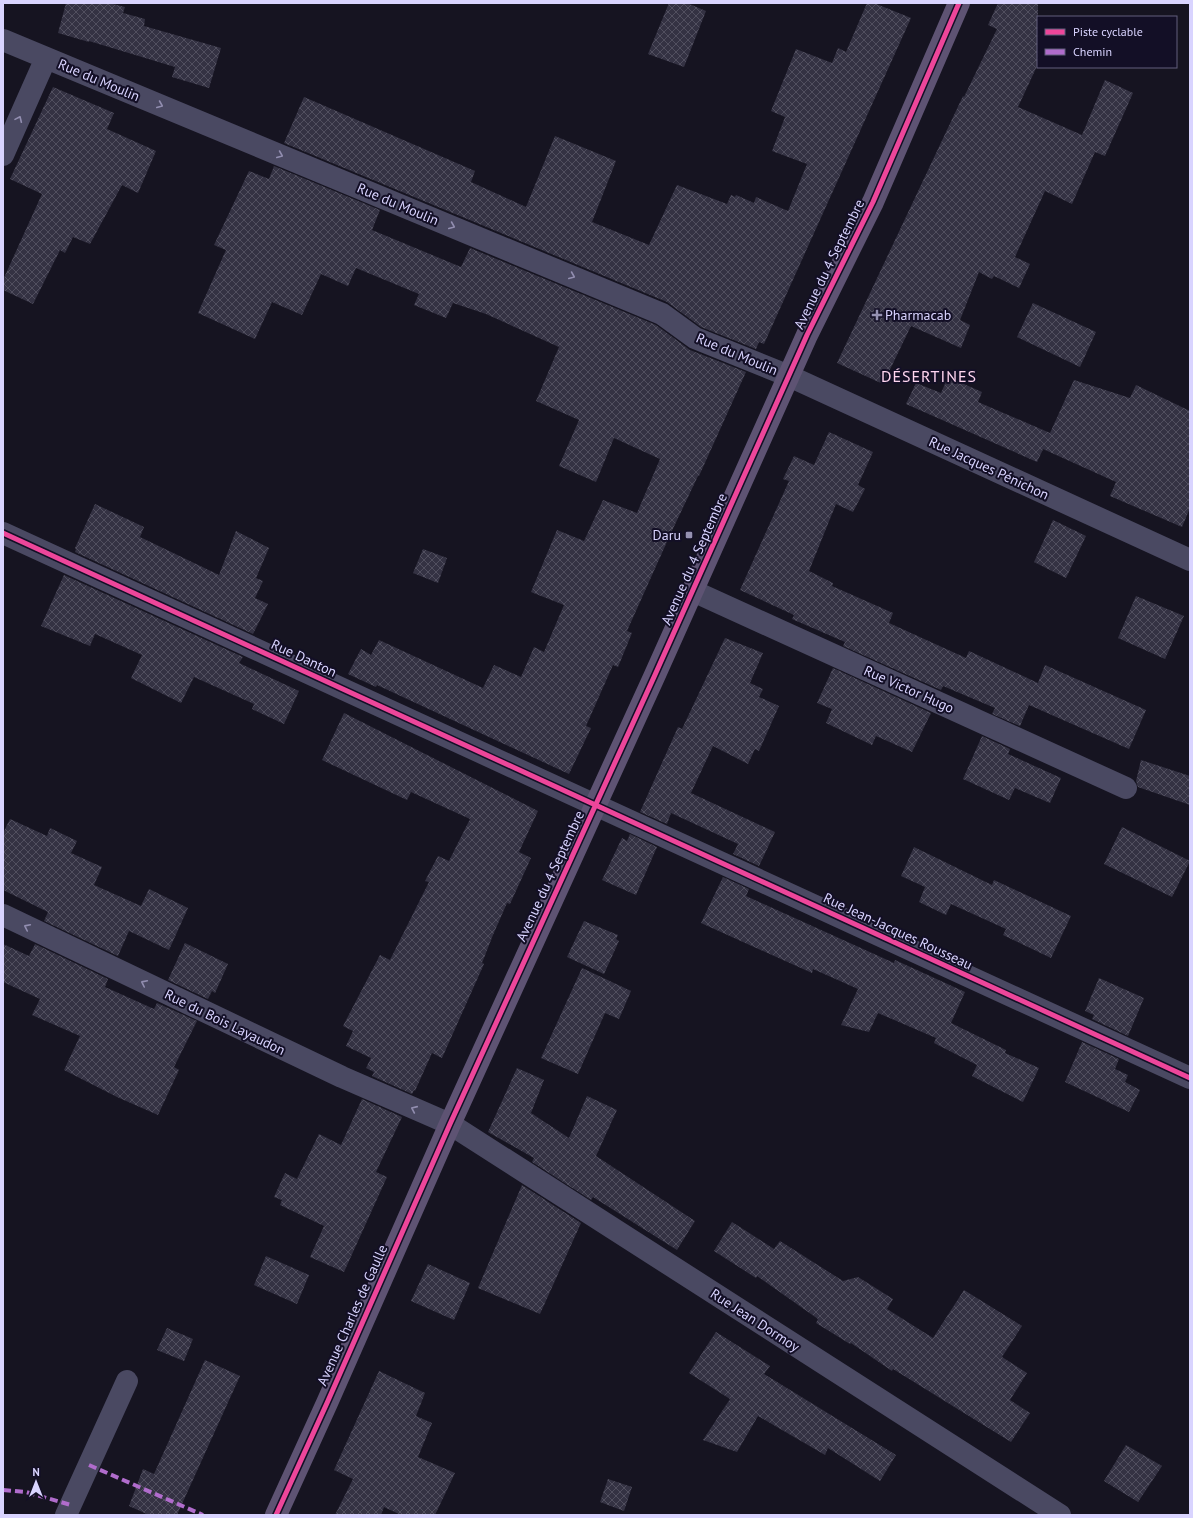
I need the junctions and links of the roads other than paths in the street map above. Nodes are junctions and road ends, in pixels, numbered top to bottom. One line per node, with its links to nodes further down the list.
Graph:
1 (959, 3): 5 (main road, Avenue du 4 Septembre)
2 (3, 40): 3 (street, Rue du Moulin)
3 (46, 58): 4 (street, one-way to 3); 5 (street, Rue du Moulin, one-way to 5)
4 (3, 155)
5 (789, 376): 7 (street, Rue Jacques Pénichon); 8 (main road, Avenue du 4 Septembre)
6 (3, 533): 10 (street, Rue Danton)
7 (1190, 560)
8 (693, 591): 9 (street, Rue Victor Hugo); 10 (main road, Avenue du 4 Septembre)
9 (1126, 788)
10 (595, 806): 12 (street, Rue Jean-Jacques Rousseau); 13 (main road, Avenue du 4 Septembre)
11 (3, 915): 13 (street, Rue du Bois Layaudon, one-way to 11)
12 (1190, 1078)
13 (450, 1124): 15 (street, Rue Jean Dormoy); 17 (main road, Avenue Charles de Gaulle)
14 (127, 1380): 16 (street)
15 (1055, 1514)
16 (66, 1515)
17 (276, 1515)

